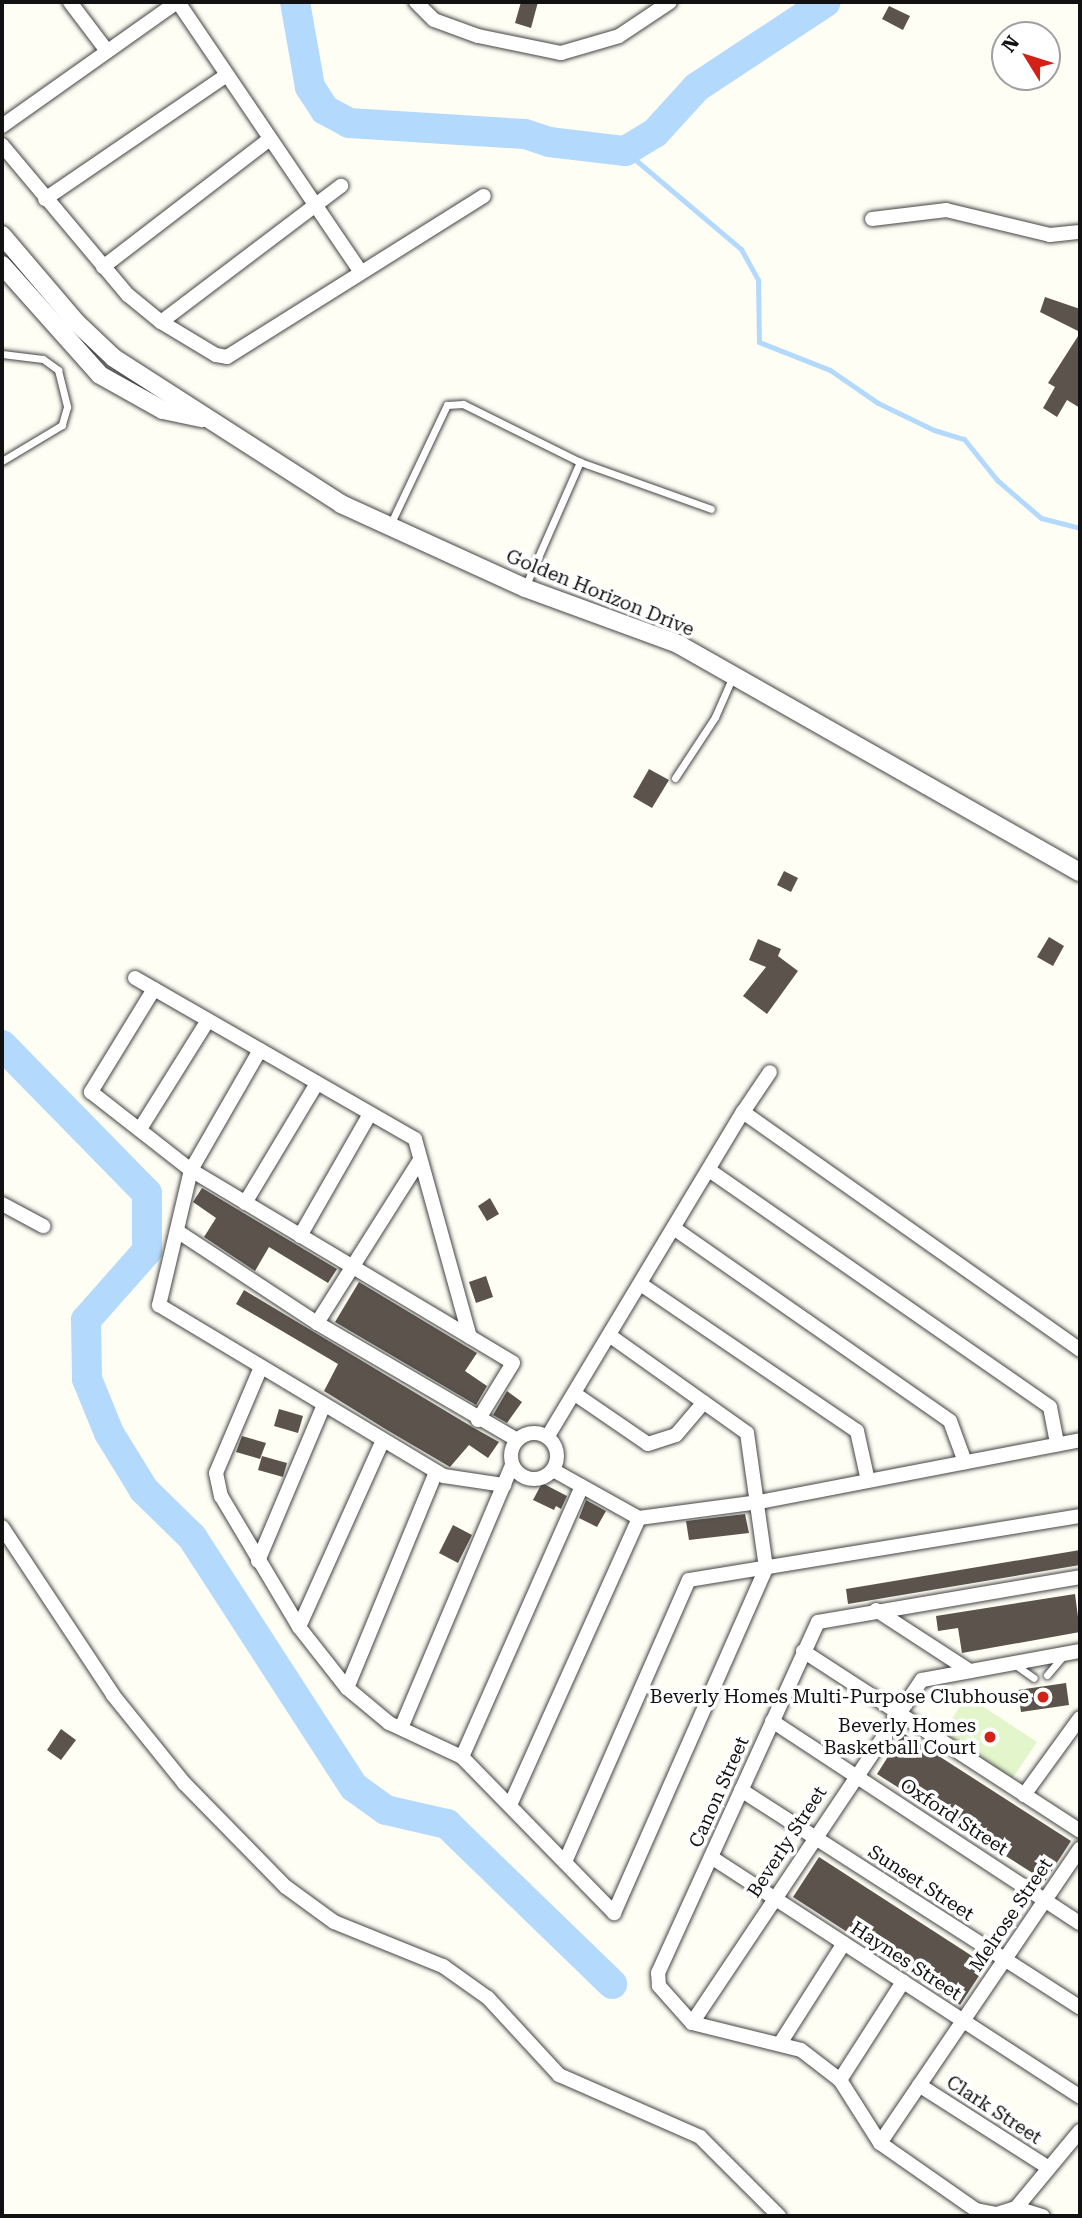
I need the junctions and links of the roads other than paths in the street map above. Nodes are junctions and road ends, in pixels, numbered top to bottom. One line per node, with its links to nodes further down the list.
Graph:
1 (71, 2): 5 (street)
2 (178, 2): 5 (street); 6 (street)
3 (416, 2): 4 (street)
4 (670, 2)
5 (107, 51): 7 (street)
6 (226, 75): 8 (street); 12 (street)
7 (2, 126)
8 (270, 139): 13 (street); 19 (street)
9 (2, 145): 12 (street)
10 (341, 186): 13 (street)
11 (484, 196): 20 (street)
12 (46, 199): 19 (street)
13 (312, 204): 20 (street); 21 (street)
14 (872, 219): 15 (street)
15 (1080, 232)
16 (2, 235): 17 (street, Golden Horizon Drive)
17 (8, 254): 23 (street, Golden Horizon Drive)
18 (2, 265): 23 (street, Golden Horizon Drive)
19 (103, 267): 21 (street)
20 (361, 272): 21 (street)
21 (161, 322)
22 (2, 354): 24 (lane)
23 (212, 420): 27 (street, Golden Horizon Drive)
24 (2, 461)
25 (580, 462): 26 (lane); 27 (lane); 28 (lane)
26 (711, 509)
27 (390, 526): 28 (street, Golden Horizon Drive)
28 (525, 588): 29 (street, Golden Horizon Drive)
29 (733, 676): 30 (lane); 31 (street, Golden Horizon Drive)
30 (675, 778)
31 (1080, 872)
32 (135, 978): 33 (street)
33 (155, 989): 34 (street); 40 (street)
34 (208, 1020): 35 (street); 40 (street)
35 (260, 1050): 37 (street); 42 (street)
36 (770, 1072): 38 (street)
37 (317, 1083): 39 (street); 44 (street)
38 (743, 1112): 43 (street); 55 (street)
39 (370, 1114): 41 (street); 49 (street)
40 (140, 1129): 42 (street)
41 (420, 1160): 50 (street); 54 (street)
42 (191, 1170): 44 (street); 48 (street)
43 (709, 1170): 47 (street); 65 (street)
44 (245, 1203): 49 (street)
45 (2, 1204): 46 (street)
46 (43, 1226)
47 (675, 1229): 51 (street); 66 (street)
48 (177, 1231): 52 (street); 56 (street)
49 (300, 1236): 50 (street)
50 (353, 1267): 52 (street); 54 (street)
51 (642, 1284): 53 (street); 70 (street)
52 (317, 1324): 60 (street)
53 (612, 1337): 57 (street); 58 (street)
54 (470, 1338): 60 (street)
55 (1080, 1350)
56 (261, 1367): 59 (street); 77 (street)
57 (575, 1394): 58 (street); 61 (street)
58 (704, 1402): 73 (street)
59 (323, 1407): 64 (street); 77 (street)
60 (478, 1420): 62 (street)
61 (548, 1436): 62 (street); 68 (street)
62 (517, 1440): 67 (street)
63 (1080, 1440): 65 (street)
64 (382, 1443): 69 (street); 81 (street)
65 (1057, 1444): 66 (street)
66 (965, 1462): 70 (street)
67 (512, 1465): 68 (street); 71 (street)
68 (552, 1470): 72 (street)
69 (436, 1472): 71 (street); 89 (street)
70 (868, 1481): 73 (street)
71 (504, 1485): 93 (street)
72 (582, 1486): 75 (street); 94 (street)
73 (759, 1502): 75 (street); 78 (street)
74 (1080, 1516): 78 (street)
75 (639, 1518): 98 (street)
76 (2, 1527): 121 (street)
77 (258, 1561): 81 (street)
78 (766, 1568): 103 (street); 103 (street)
79 (1080, 1577): 80 (street, Canon Street)
80 (876, 1609): 82 (street, Canon Street); 86 (street)
81 (299, 1627): 89 (street)
82 (803, 1651): 90 (street); 92 (street, Canon Street)
83 (1080, 1651): 84 (street, Beverly Street)
84 (1065, 1654): 85 (street, Beverly Street); 87 (lane)
85 (1011, 1662): 86 (street, Beverly Street); 88 (lane)
86 (967, 1669): 90 (street, Beverly Street)
87 (1046, 1675)
88 (1034, 1678)
89 (347, 1688): 93 (street)
90 (897, 1712): 95 (street, Beverly Street); 97 (street)
91 (1080, 1718): 97 (street)
92 (772, 1721): 95 (street, Oxford Street); 96 (street, Canon Street)
93 (401, 1728): 94 (street)
94 (462, 1757): 98 (street)
95 (855, 1775): 100 (street, Beverly Street); 105 (street, Oxford Street)
96 (741, 1790): 100 (street, Sunset Street); 102 (street, Canon Street)
97 (1024, 1794): 99 (street)
98 (511, 1803): 103 (street)
99 (1080, 1831)
100 (814, 1837): 104 (street, Beverly Street); 108 (street, Sunset Street)
101 (1080, 1849): 105 (street, Melrose Street)
102 (711, 1857): 104 (street, Haynes Street); 112 (street, Canon Street)
103 (565, 1862)
104 (774, 1898): 107 (street, Haynes Street); 112 (street, Beverly Street)
105 (1045, 1900): 106 (street, Oxford Street); 108 (street, Melrose Street)
106 (1080, 1923)
107 (844, 1943): 109 (street, Haynes Street); 113 (street)
108 (1004, 1960): 110 (street, Sunset Street); 111 (street, Melrose Street)
109 (903, 1982): 111 (street, Haynes Street); 114 (street)
110 (1080, 2008)
111 (963, 2021): 115 (street, Melrose Street); 116 (street, Haynes Street)
112 (692, 2023): 113 (street)
113 (780, 2042): 114 (street)
114 (840, 2080): 118 (street)
115 (919, 2085): 118 (street, Melrose Street); 119 (street, Clark Street)
116 (1080, 2097)
117 (1080, 2131): 119 (street)
118 (880, 2143): 120 (street)
119 (1049, 2168): 120 (street)
120 (1016, 2208): 122 (street)
121 (779, 2216)
122 (1043, 2216)

